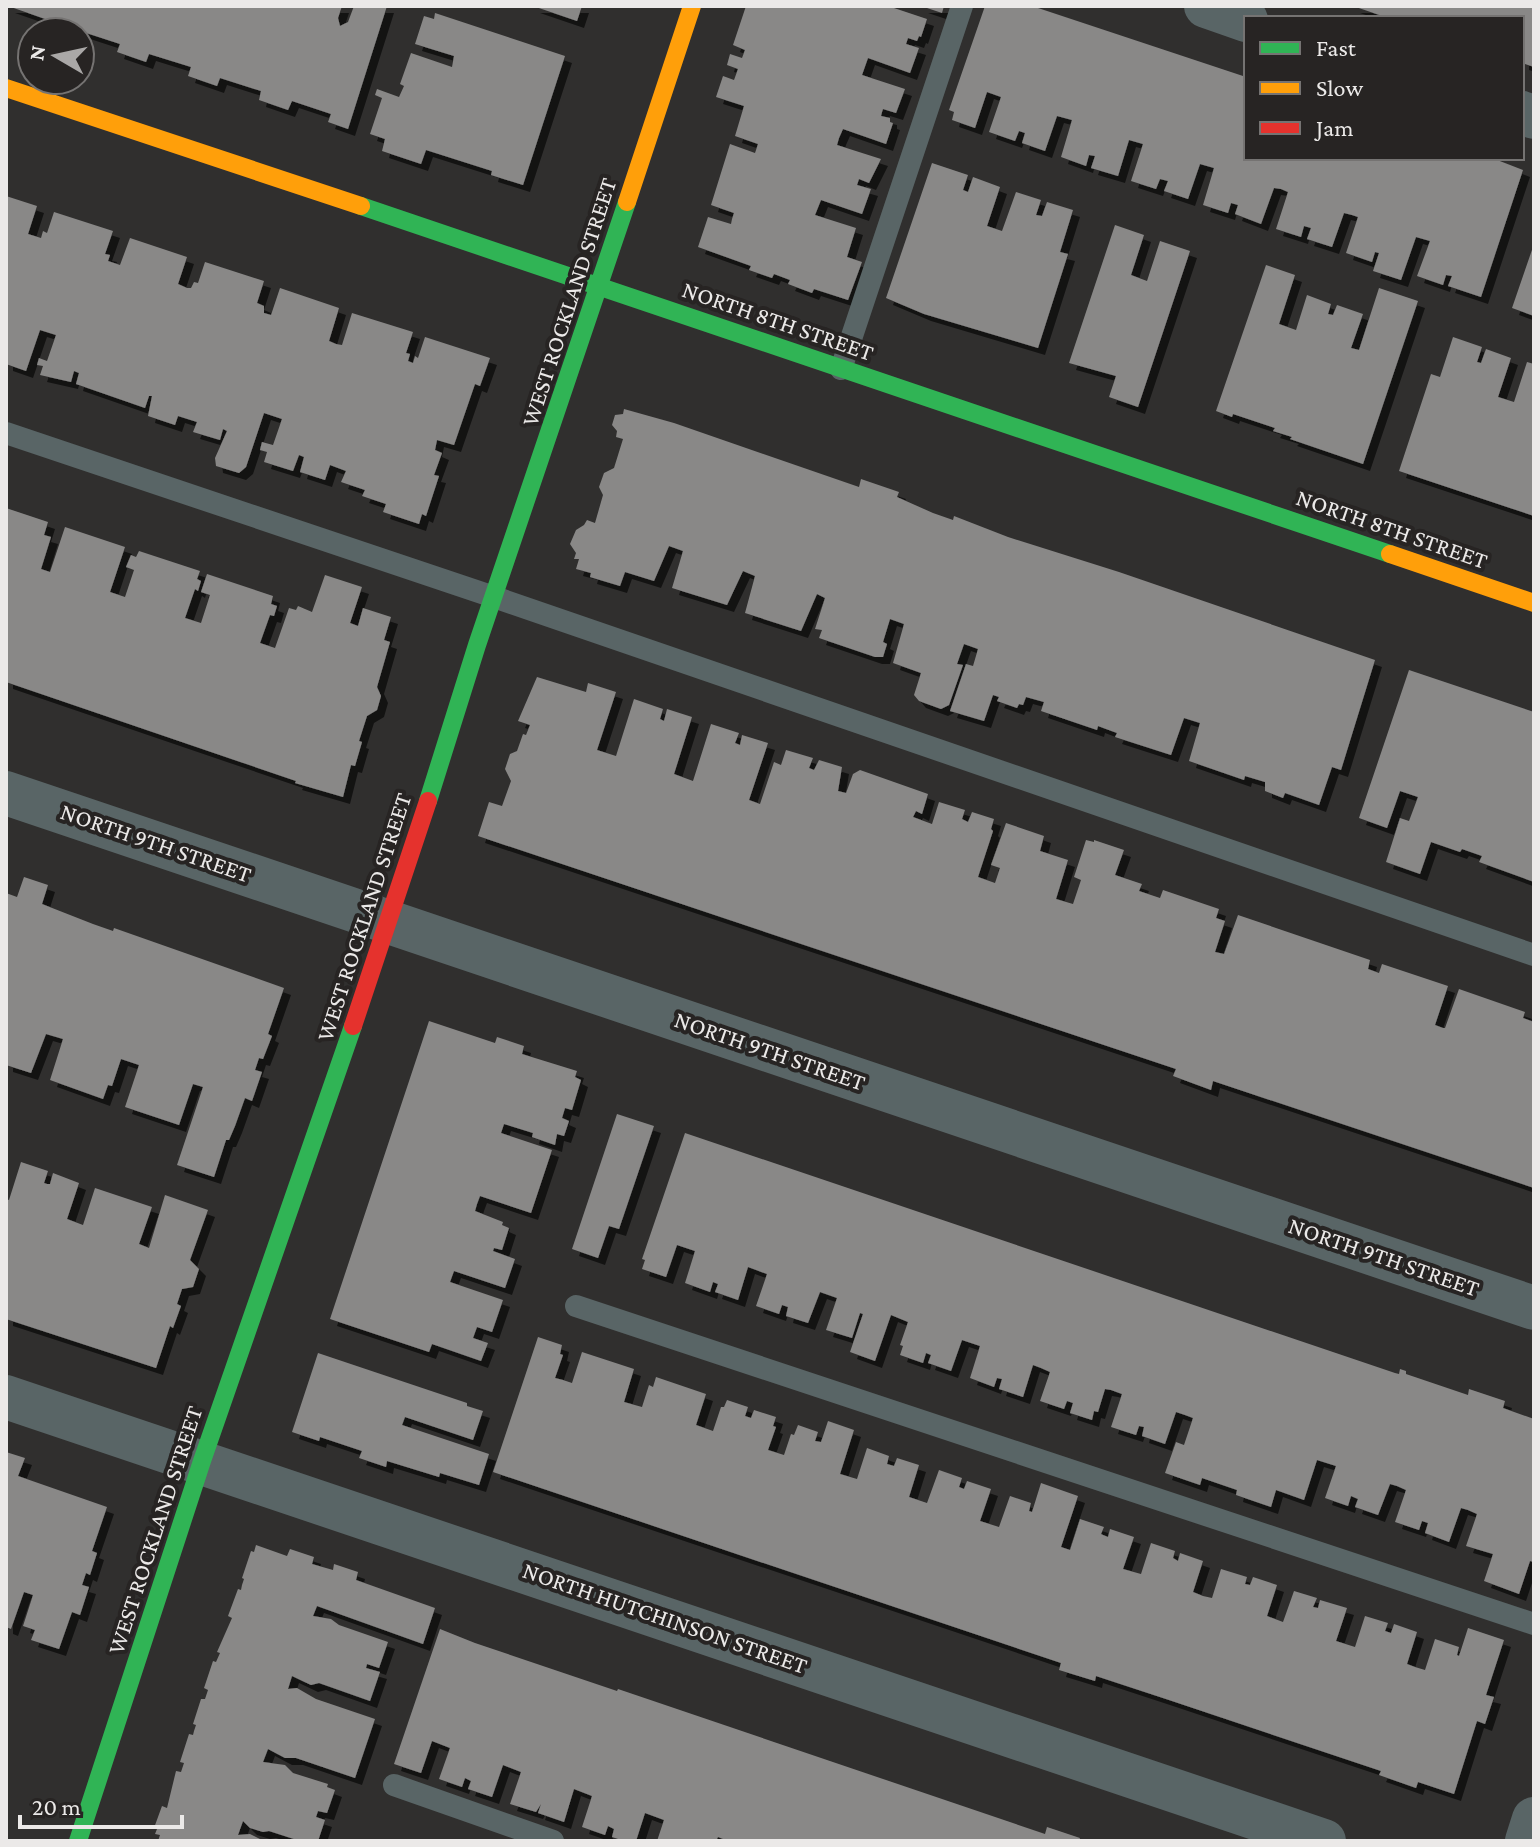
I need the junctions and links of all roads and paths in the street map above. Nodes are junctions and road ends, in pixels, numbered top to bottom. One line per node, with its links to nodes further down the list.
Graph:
1 (692, 6): 6 (street, WEST ROCKLAND STREET)
2 (962, 6): 7 (lane)
3 (1206, 6): 4 (street)
4 (1244, 19)
5 (6, 88): 6 (street, NORTH 8TH STREET)
6 (600, 286): 7 (street, NORTH 8TH STREET); 9 (street, WEST ROCKLAND STREET)
7 (841, 369): 10 (street, NORTH 8TH STREET)
8 (6, 433): 9 (lane)
9 (494, 597): 12 (street, WEST ROCKLAND STREET); 13 (lane)
10 (1534, 603)
11 (6, 793): 12 (street, NORTH 9TH STREET)
12 (389, 922): 15 (street, NORTH 9TH STREET); 17 (street, WEST ROCKLAND STREET)
13 (1534, 955)
14 (576, 1306): 18 (lane)
15 (1534, 1308)
16 (6, 1397): 17 (street, NORTH HUTCHINSON STREET)
17 (202, 1461): 21 (street, WEST ROCKLAND STREET); 23 (street, NORTH HUTCHINSON STREET)
18 (1534, 1624)
19 (394, 1785): 22 (lane)
20 (1534, 1819): 24 (street)
21 (78, 1841)
22 (553, 1841)
23 (1324, 1841)
24 (1527, 1841)

